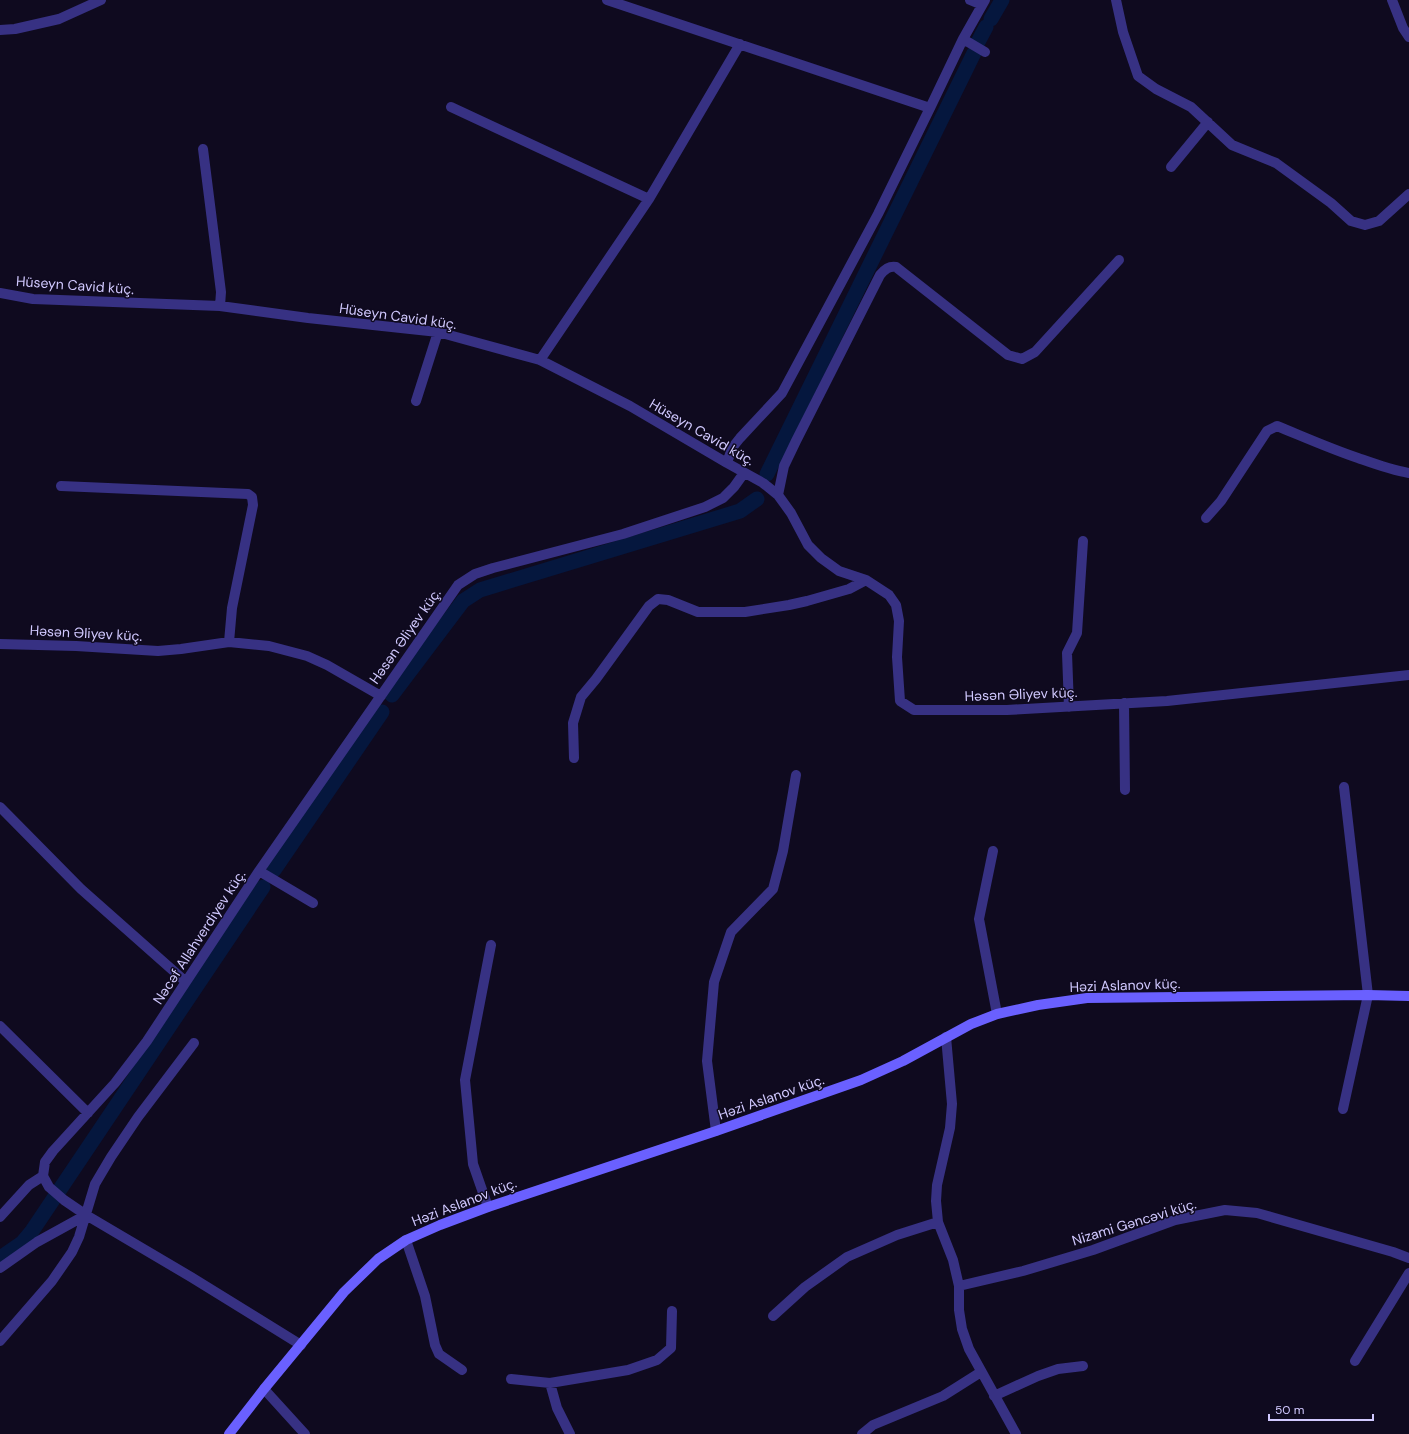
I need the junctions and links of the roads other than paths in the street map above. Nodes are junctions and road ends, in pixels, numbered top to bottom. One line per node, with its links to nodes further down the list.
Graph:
1 (101, 0): 7 (street)
2 (607, 0): 10 (street)
3 (970, 0): 6 (street)
4 (1116, 0): 14 (street)
5 (1392, 0): 8 (street)
6 (983, 2): 9 (street)
7 (0, 30)
8 (1409, 37)
9 (963, 39): 11 (street); 13 (street)
10 (740, 44): 13 (street); 18 (street)
11 (985, 52)
12 (451, 107): 18 (street)
13 (930, 108): 25 (street)
14 (1208, 122): 16 (street); 17 (street)
15 (203, 149): 21 (street)
16 (1171, 167)
17 (1409, 194)
18 (649, 199): 23 (street)
19 (1119, 260): 29 (street)
20 (0, 293): 21 (street, Hüseyn Cavid küç.)
21 (220, 306): 22 (street, Hüseyn Cavid küç.)
22 (438, 332): 23 (street, Hüseyn Cavid küç.); 24 (street)
23 (540, 360): 25 (street, Hüseyn Cavid küç.)
24 (416, 401)
25 (727, 463): 26 (street, Hüseyn Cavid küç.)
26 (744, 473): 29 (street, Hüseyn Cavid küç.); 36 (street, Həsən Əliyev küç.)
27 (1409, 473): 30 (street)
28 (61, 486): 33 (street)
29 (778, 495): 32 (street, Həsən Əliyev küç.)
30 (1206, 518)
31 (1083, 541): 38 (street)
32 (866, 580): 38 (street, Həsən Əliyev küç.); 39 (street)
33 (229, 642): 34 (street, Həsən Əliyev küç.); 36 (street, Həsən Əliyev küç.)
34 (0, 644)
35 (1409, 675): 37 (street, Həsən Əliyev küç.)
36 (381, 696): 45 (street, Nəcəf Allahverdiyev küç.)
37 (1124, 703): 38 (street, Həsən Əliyev küç.); 42 (street)
38 (1069, 707)
39 (574, 758)
40 (796, 775): 57 (street)
41 (1344, 787): 49 (street)
42 (1125, 790)
43 (0, 808): 48 (street)
44 (994, 851): 51 (street)
45 (259, 871): 46 (street); 48 (street, Nəcəf Allahverdiyev küç.)
46 (313, 903)
47 (491, 945): 59 (street)
48 (186, 982): 56 (street, Nəcəf Allahverdiyev küç.)
49 (1368, 995): 50 (street, Həzi Aslanov küç.); 51 (street, Həzi Aslanov küç.); 55 (street)
50 (1409, 996)
51 (997, 1014): 53 (street, Həzi Aslanov küç.)
52 (0, 1026): 56 (street)
53 (946, 1037): 57 (street, Həzi Aslanov küç.); 62 (street)
54 (194, 1043): 60 (street)
55 (1343, 1109)
56 (88, 1113): 58 (street, Nəcəf Allahverdiyev küç.)
57 (716, 1131): 59 (street, Həzi Aslanov küç.)
58 (43, 1176): 60 (street); 61 (street)
59 (488, 1207): 63 (street, Həzi Aslanov küç.)
60 (86, 1215): 65 (street); 70 (street); 71 (street)
61 (0, 1217)
62 (938, 1222): 67 (street); 69 (street)
63 (406, 1240): 71 (street, Həzi Aslanov küç.); 74 (street)
64 (1409, 1258): 67 (street, Nizami Gəncəvi küç.)
65 (0, 1268)
66 (1409, 1273): 72 (street)
67 (959, 1286): 75 (street)
68 (672, 1311): 77 (street)
69 (772, 1316)
70 (0, 1341)
71 (301, 1345): 78 (street, Həzi Aslanov küç.)
72 (1355, 1361)
73 (1083, 1366): 79 (street)
74 (462, 1370)
75 (981, 1372): 79 (street); 83 (street)
76 (511, 1379): 77 (street)
77 (550, 1383): 82 (street)
78 (264, 1389): 80 (street, Həzi Aslanov küç.); 81 (street)
79 (994, 1396): 84 (street)
80 (229, 1434)
81 (305, 1434)
82 (570, 1434)
83 (862, 1434)
84 (1016, 1434)

